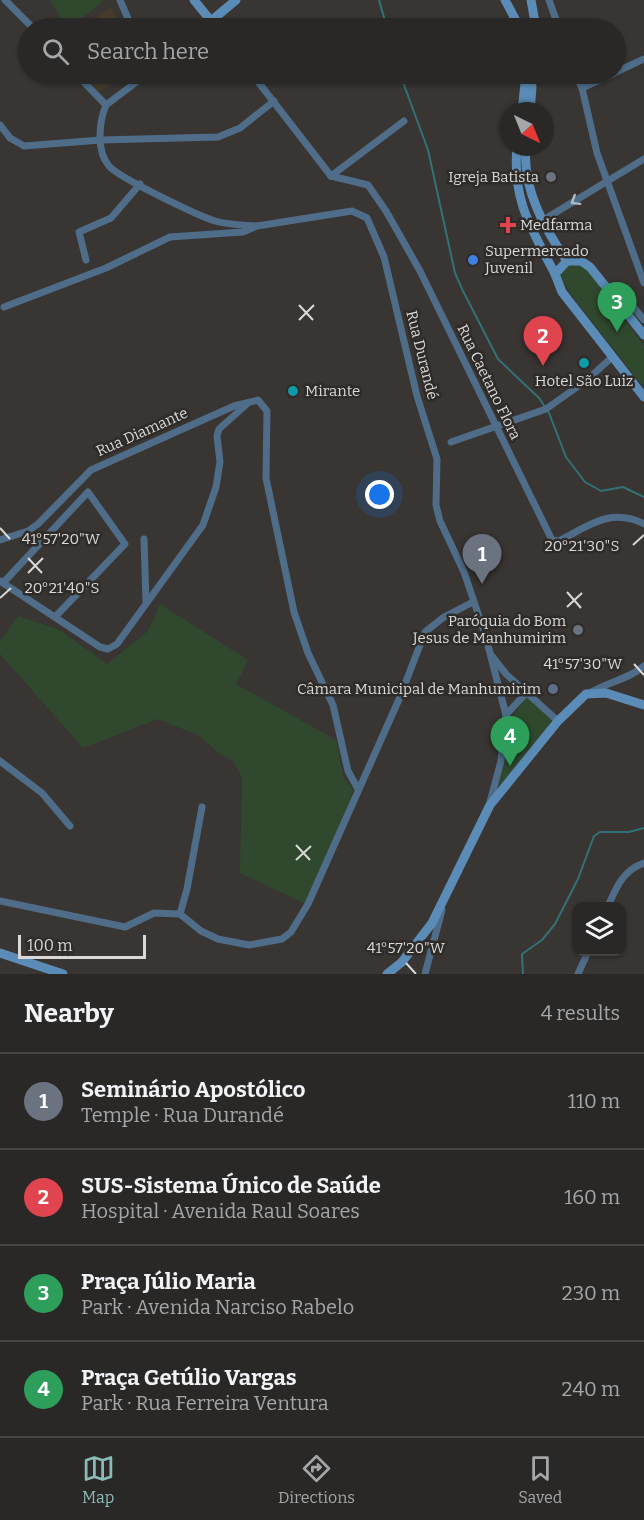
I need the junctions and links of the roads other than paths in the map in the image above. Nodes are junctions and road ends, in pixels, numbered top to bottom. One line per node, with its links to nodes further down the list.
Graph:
1 (5, 0): 8 (street)
2 (120, 0): 9 (street)
3 (194, 0): 10 (street)
4 (236, 0): 11 (street)
5 (505, 0): 12 (street)
6 (531, 0): 13 (street)
7 (549, 0): 14 (street)
8 (23, 18)
9 (128, 18)
10 (208, 18)
11 (220, 18)
12 (515, 18)
13 (534, 18)
14 (555, 18)
15 (644, 59): 16 (street)
16 (626, 67)
17 (86, 84): 28 (street)
18 (134, 84): 28 (street)
19 (260, 84): 25 (street)
20 (528, 84): 23 (street)
21 (580, 84): 24 (street)
22 (591, 84): 24 (street)
23 (528, 87): 26 (street); 27 (street)
24 (582, 88): 36 (street)
25 (274, 101): 31 (street); 35 (street)
26 (524, 102)
27 (529, 102)
28 (106, 105): 31 (street)
29 (404, 121): 35 (street)
30 (0, 126): 31 (street)
31 (101, 140): 38 (street)
32 (518, 156): 39 (street)
33 (525, 156): 37 (street)
34 (644, 159): 36 (street)
35 (331, 176): 54 (street, Rua Caetano Flora)
36 (607, 181): 40 (street, one-way to 40); 46 (street)
37 (527, 183): 39 (street); 40 (street)
38 (140, 184): 41 (street); 43 (street)
39 (516, 186): 42 (street)
40 (544, 220): 42 (street); 44 (street)
41 (256, 226): 48 (street, Rua Durandé); 61 (street, Rua Durandé)
42 (531, 228): 45 (street)
43 (86, 260)
44 (567, 261): 45 (street); 47 (street)
45 (556, 278): 51 (street)
46 (644, 283)
47 (605, 285): 49 (street); 50 (street)
48 (4, 307)
49 (644, 320)
50 (644, 335)
51 (611, 358): 52 (street); 54 (street)
52 (644, 397)
53 (254, 399): 58 (street, Rua Diamante); 60 (street); 71 (street)
54 (496, 424): 55 (street); 56 (street, Rua Caetano Flora)
55 (451, 442)
56 (644, 524)
57 (144, 539): 60 (street)
58 (0, 540)
59 (2, 582): 62 (street); 62 (street)
60 (146, 601): 62 (street)
61 (473, 602): 63 (street, Rua Durandé); 71 (street)
62 (55, 617)
63 (490, 653): 65 (street); 68 (street, Rua Durandé)
64 (644, 666): 66 (street)
65 (527, 692): 68 (street); 69 (street)
66 (586, 694): 67 (street); 69 (street)
67 (644, 705)
68 (506, 715): 72 (street, Rua Durandé)
69 (558, 721): 72 (street)
70 (0, 760): 74 (street)
71 (358, 789): 79 (street)
72 (490, 805): 78 (street)
73 (202, 807): 79 (street)
74 (70, 826)
75 (644, 863): 77 (street)
76 (0, 901): 79 (street)
77 (610, 902)
78 (443, 903): 83 (street); 84 (street)
79 (180, 914)
80 (0, 953): 82 (street)
81 (586, 956): 85 (street)
82 (63, 974)
83 (387, 974)
84 (425, 974)
85 (579, 974)

